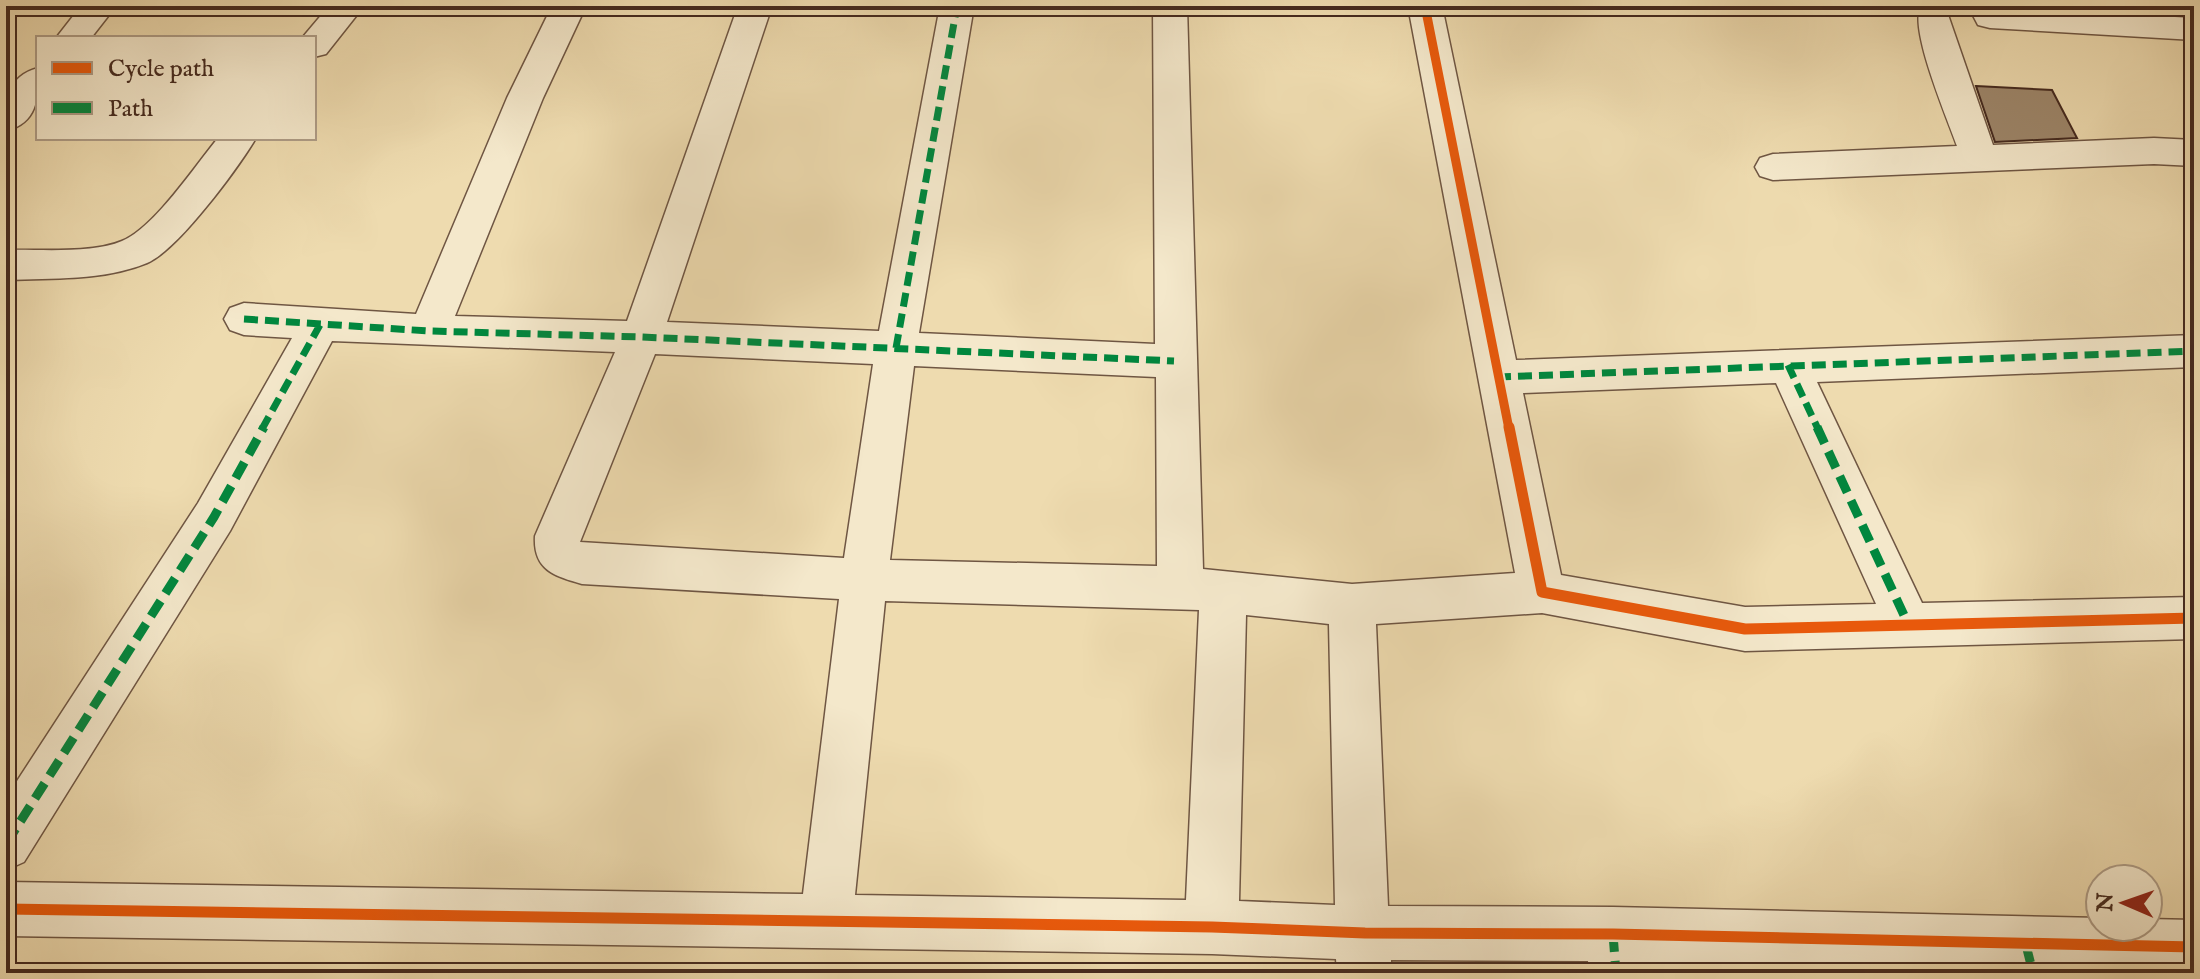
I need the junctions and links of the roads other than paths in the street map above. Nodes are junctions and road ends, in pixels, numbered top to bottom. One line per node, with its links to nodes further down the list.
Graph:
1 (99, 6): 11 (street)
2 (347, 6): 12 (street)
3 (569, 6): 22 (street)
4 (755, 6): 23 (street)
5 (957, 6): 24 (street)
6 (1170, 6): 26 (street)
7 (1425, 6): 28 (street)
8 (1985, 6): 10 (street)
9 (1933, 13): 17 (street)
10 (2194, 29)
11 (75, 36)
12 (316, 44)
13 (36, 82): 14 (street)
14 (6, 119)
15 (236, 140): 19 (street)
16 (2194, 153): 17 (street)
17 (1980, 159): 18 (street)
18 (1773, 167)
19 (6, 265)
20 (244, 319): 21 (street)
21 (321, 323): 22 (street); 35 (street)
22 (429, 331): 23 (street)
23 (642, 337): 24 (street); 29 (street)
24 (896, 348): 26 (street); 29 (street)
25 (2194, 351): 27 (street)
26 (1174, 361): 30 (street)
27 (1788, 365): 28 (street); 34 (street)
28 (1497, 377): 31 (street)
29 (864, 580): 30 (street); 37 (street)
30 (1202, 590): 32 (street); 38 (street)
31 (1542, 592): 32 (street); 34 (street)
32 (1352, 605): 40 (street)
33 (2194, 618): 34 (street)
34 (1909, 626)
35 (6, 844)
36 (6, 909): 37 (street)
37 (826, 921): 38 (street)
38 (1212, 927): 40 (street)
39 (2194, 947): 42 (street)
40 (1364, 953): 41 (street)
41 (1614, 953): 42 (street)
42 (2030, 959)

